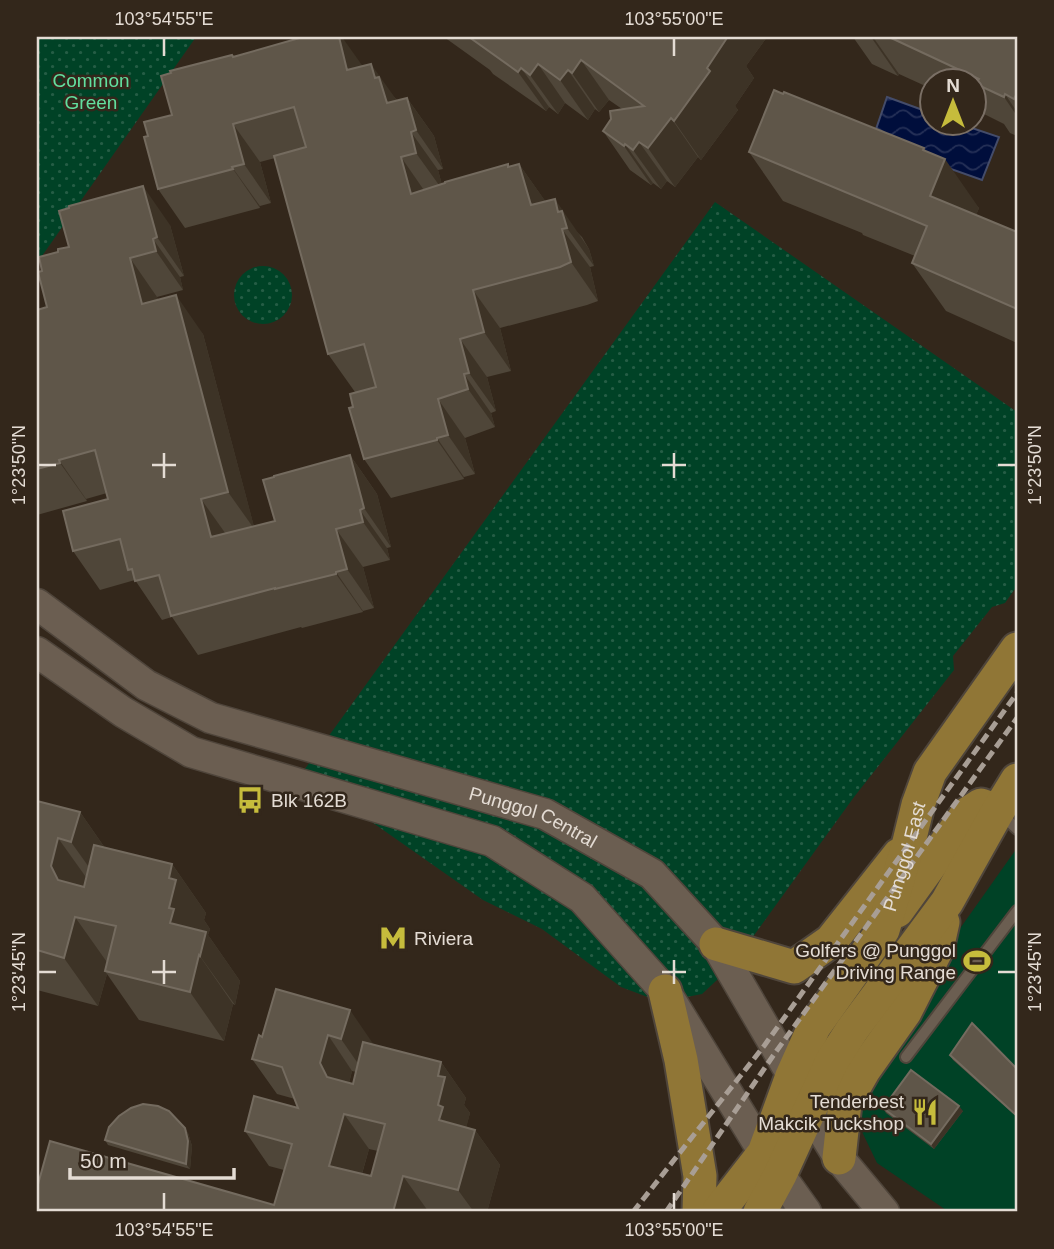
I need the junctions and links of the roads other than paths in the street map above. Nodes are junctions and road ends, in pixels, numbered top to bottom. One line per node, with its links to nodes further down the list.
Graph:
1 (37, 604): 10 (main road, Punggol Central)
2 (1017, 649): 6 (main road, Punggol East)
3 (37, 652): 11 (main road, Punggol Central)
4 (1017, 780): 5 (main road, Punggol East)
5 (1007, 820): 7 (main road, Punggol East); 9 (main road)
6 (909, 842): 9 (main road, Punggol East); 10 (main road)
7 (947, 902): 14 (main road, Punggol East); 15 (main road)
8 (1017, 911): 12 (lane)
9 (883, 930): 13 (main road, Punggol East)
10 (716, 944): 13 (main road, Punggol Central)
11 (665, 991): 16 (main road, Punggol Central); 17 (main road)
12 (906, 1057)
13 (792, 1076): 14 (main road, Punggol Central); 16 (main road, Punggol East)
14 (810, 1106): 15 (main road, Punggol Central); 16 (main road, Punggol East)
15 (839, 1158): 21 (main road, Punggol Central)
16 (772, 1164): 18 (main road, Punggol East); 19 (main road, Punggol East); 20 (main road, Punggol Central)
17 (699, 1212)
18 (718, 1212)
19 (760, 1212)
20 (806, 1212)
21 (884, 1212)

